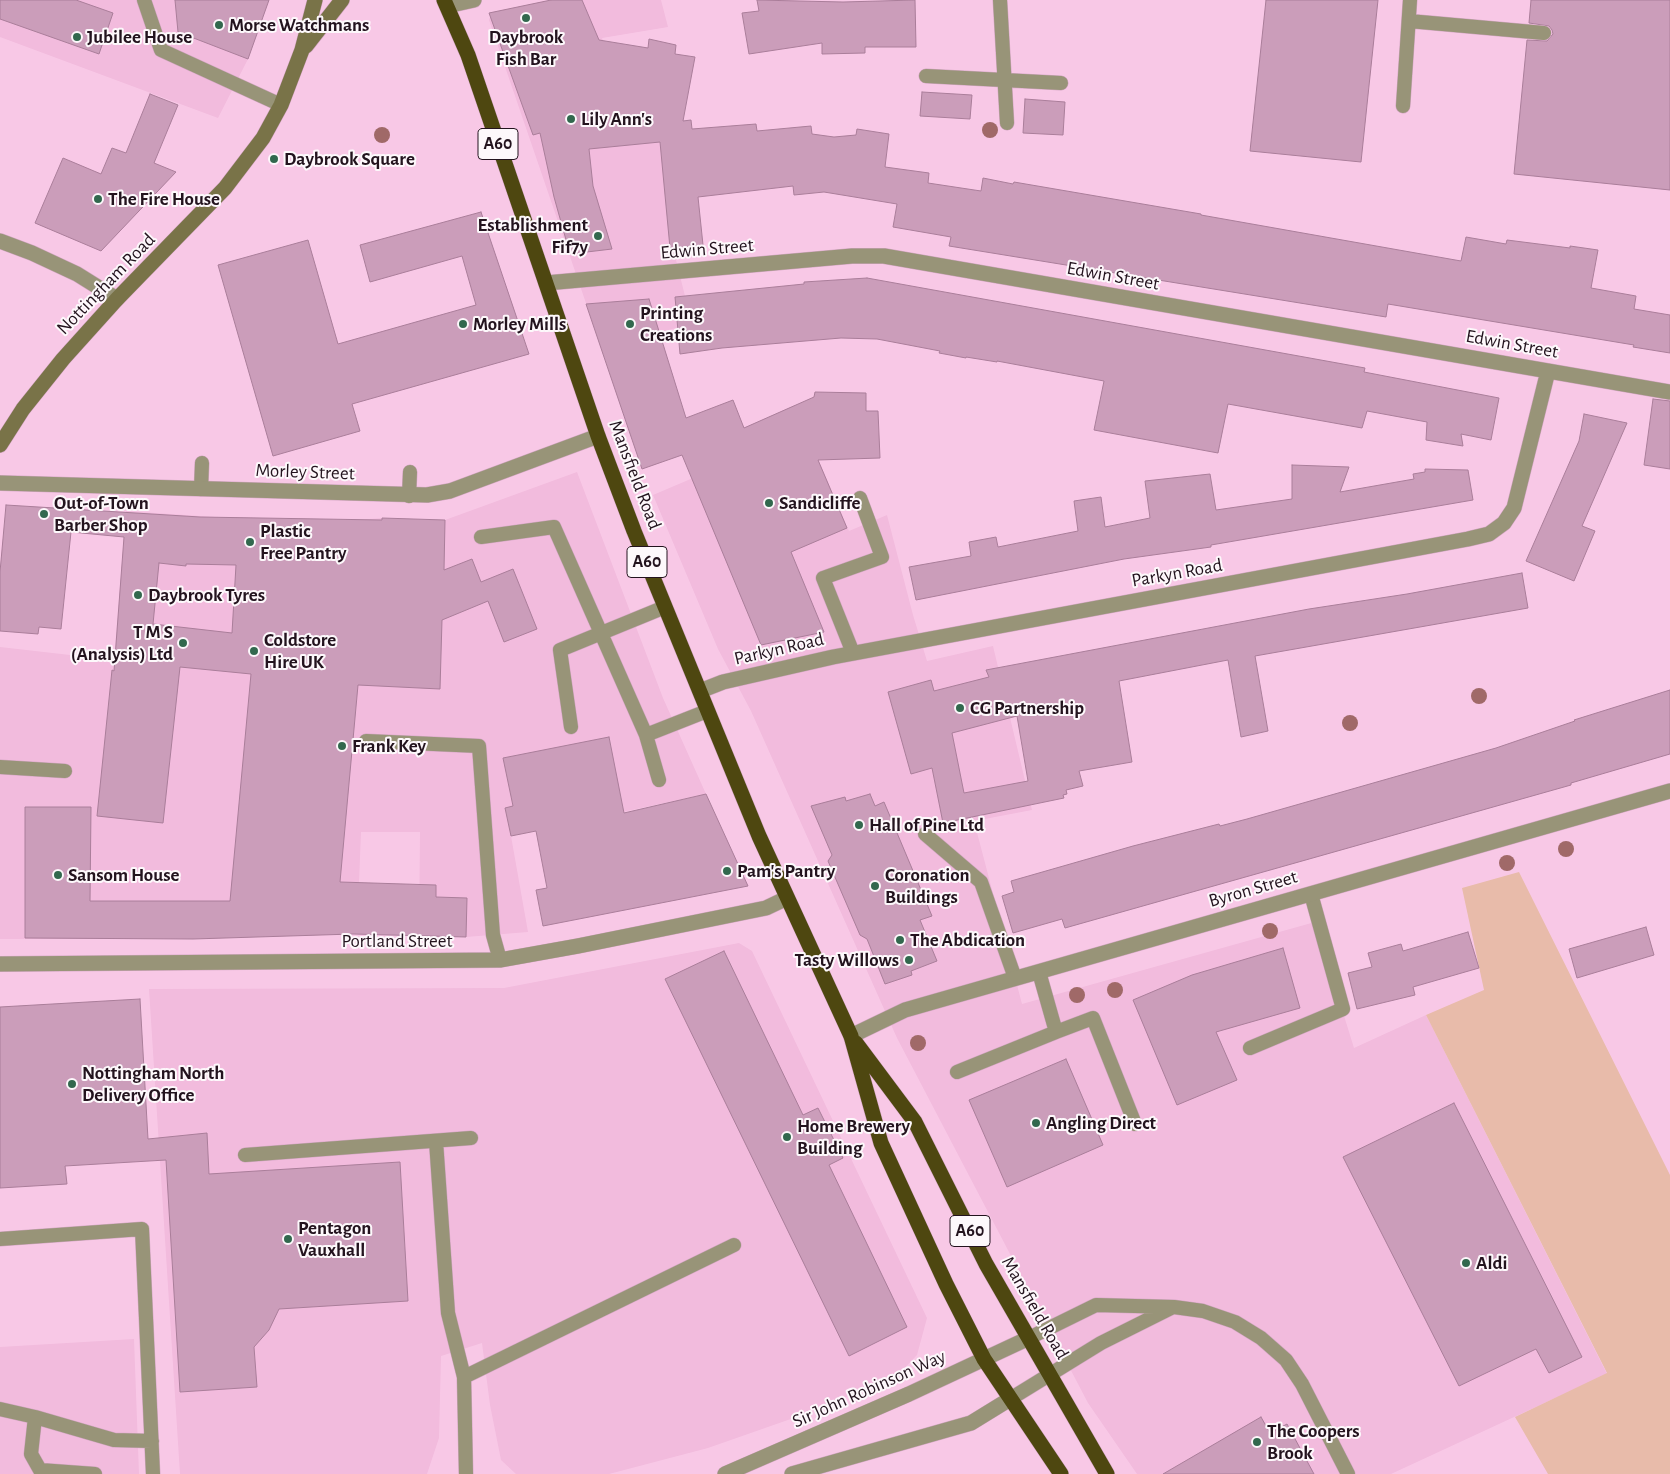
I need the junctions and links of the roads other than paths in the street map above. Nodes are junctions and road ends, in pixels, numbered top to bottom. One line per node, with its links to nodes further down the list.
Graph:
1 (144, 0): 14 (lane)
2 (315, 0): 10 (street, Nottingham Road)
3 (342, 0): 10 (street, Nottingham Road)
4 (474, 0): 7 (street)
5 (1000, 0): 12 (lane)
6 (1410, 0): 8 (lane)
7 (446, 3): 18 (highway, Mansfield Road / A60)
8 (1409, 22): 9 (lane); 15 (lane)
9 (1544, 34)
10 (302, 50): 14 (street, Nottingham Road)
11 (926, 76): 12 (lane)
12 (1005, 80): 13 (lane); 16 (lane)
13 (1061, 83)
14 (281, 105): 19 (street, Nottingham Road)
15 (1403, 106)
16 (1007, 123)
17 (0, 241): 19 (street)
18 (546, 283): 20 (street, Edwin Street); 22 (highway, Mansfield Road / A60)
19 (117, 299): 23 (street, Nottingham Road)
20 (1548, 371): 21 (street, Edwin Street); 33 (street, Parkyn Road)
21 (1670, 392)
22 (598, 436): 28 (street, Morley Street); 31 (highway, Mansfield Road / A60)
23 (0, 445)
24 (202, 464): 27 (lane)
25 (410, 472): 28 (lane)
26 (0, 483): 27 (street, Morley Street)
27 (201, 489): 28 (street, Morley Street)
28 (409, 496)
29 (860, 498): 33 (lane)
30 (481, 537): 32 (lane)
31 (665, 607): 32 (lane); 34 (highway, Mansfield Road / A60)
32 (601, 633): 36 (lane); 37 (lane)
33 (853, 653): 34 (street, Parkyn Road)
34 (700, 692): 35 (highway, Mansfield Road / A60)
35 (708, 710): 37 (lane); 45 (highway, Mansfield Road / A60)
36 (571, 727)
37 (646, 735): 41 (lane)
38 (366, 741): 46 (lane)
39 (0, 767): 40 (lane)
40 (65, 771)
41 (659, 780)
42 (1670, 790): 44 (street, Byron Street)
43 (925, 834): 49 (lane)
44 (1311, 894): 48 (street, Byron Street); 52 (lane)
45 (787, 898): 46 (street, Portland Street); 51 (highway, Mansfield Road / A60)
46 (500, 960): 47 (street, Portland Street)
47 (0, 964)
48 (1038, 972): 49 (street, Byron Street); 50 (lane)
49 (1015, 978): 51 (street, Byron Street)
50 (1056, 1032): 53 (lane); 54 (lane)
51 (851, 1036): 61 (highway, Mansfield Road / A60); 62 (highway, Mansfield Road / A60)
52 (1250, 1048)
53 (957, 1072)
54 (1134, 1124)
55 (471, 1138): 56 (lane)
56 (436, 1141): 57 (lane); 64 (lane)
57 (245, 1155)
58 (0, 1239): 68 (lane)
59 (734, 1245): 64 (lane)
60 (1174, 1306): 61 (lane); 63 (lane); 76 (lane)
61 (1028, 1338): 62 (street, Sir John Robinson Way); 63 (highway, Mansfield Road / A60)
62 (984, 1359): 65 (highway, Mansfield Road / A60); 72 (street, Sir John Robinson Way)
63 (1050, 1374): 65 (lane); 75 (highway, Mansfield Road / A60)
64 (464, 1377): 71 (lane)
65 (1010, 1399): 73 (street); 74 (highway, Mansfield Road / A60)
66 (0, 1409): 67 (lane)
67 (35, 1417): 68 (lane); 69 (lane)
68 (152, 1441): 70 (lane)
69 (95, 1474)
70 (153, 1474)
71 (466, 1474)
72 (725, 1474)
73 (792, 1474)
74 (1061, 1474)
75 (1107, 1474)
76 (1348, 1474)

